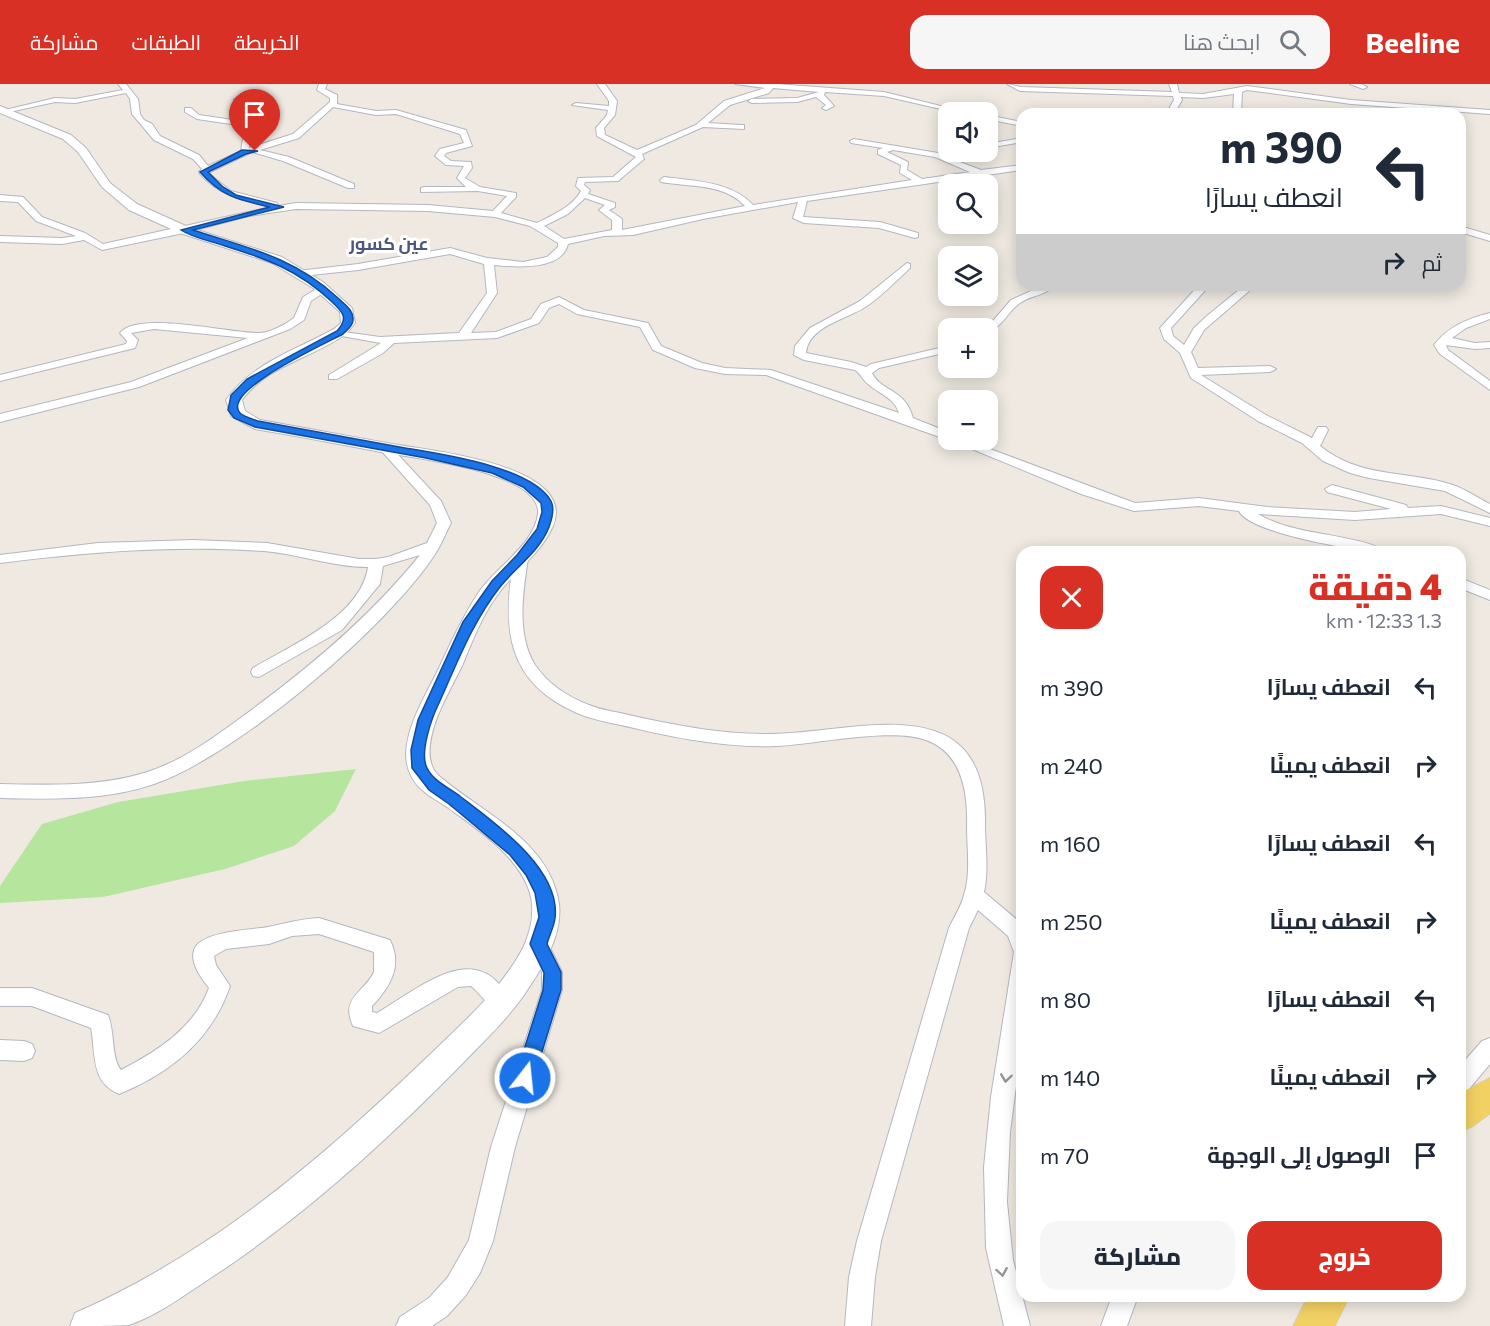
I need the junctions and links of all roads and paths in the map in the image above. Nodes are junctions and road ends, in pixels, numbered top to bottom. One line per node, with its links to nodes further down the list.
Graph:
1 (323, 84): 20 (street)
2 (601, 84): 23 (street)
3 (739, 84): 9 (street)
4 (1011, 84): 16 (street)
5 (1173, 84): 16 (street)
6 (1216, 84): 13 (street)
7 (1287, 84): 14 (street)
8 (1354, 84): 11 (street)
9 (773, 85): 12 (street); 19 (street)
10 (124, 87): 29 (street); 46 (street)
11 (1363, 87)
12 (835, 90): 15 (street); 22 (street)
13 (1241, 90): 14 (street); 16 (street); 26 (street)
14 (1278, 91): 17 (street)
15 (816, 94): 19 (street); 24 (street)
16 (1177, 94): 25 (street)
17 (1336, 100): 27 (street); 28 (street)
18 (237, 101): 35 (street)
19 (730, 102): 36 (street)
20 (332, 105): 42 (street); 51 (street)
21 (576, 105): 23 (street)
22 (938, 106)
23 (612, 108): 43 (street)
24 (826, 108)
25 (1173, 108)
26 (1238, 108)
27 (1336, 108)
28 (1412, 108)
29 (3, 110): 60 (main road)
30 (188, 110): 35 (street)
31 (1466, 112): 32 (street)
32 (1490, 112)
33 (998, 119): 34 (street)
34 (1016, 123)
35 (247, 124): 42 (street)
36 (700, 125): 37 (street); 43 (street)
37 (741, 127)
38 (854, 141): 41 (street)
39 (1016, 141): 40 (street)
40 (998, 144)
41 (892, 147): 44 (street); 49 (street)
42 (248, 151): 46 (street); 50 (street)
43 (638, 153): 53 (street)
44 (937, 155): 47 (street)
45 (1016, 168): 47 (street)
46 (206, 169): 56 (street)
47 (979, 173): 49 (street)
48 (664, 180): 57 (street)
49 (921, 182): 55 (street)
50 (351, 186)
51 (480, 189): 52 (street); 58 (street)
52 (424, 190)
53 (584, 195): 59 (street); 62 (street)
54 (0, 198): 64 (street)
55 (803, 199): 57 (street); 63 (street)
56 (280, 207): 58 (street); 60 (street)
57 (751, 208): 62 (street)
58 (495, 214): 59 (street)
59 (537, 226): 67 (street)
60 (184, 230): 64 (street); 71 (main road)
61 (1466, 231): 65 (street)
62 (617, 232): 67 (street)
63 (915, 235)
64 (86, 237): 66 (street)
65 (1490, 238)
66 (0, 239)
67 (563, 242): 68 (street)
68 (489, 261): 70 (street); 79 (street)
69 (907, 266): 86 (street)
70 (358, 267): 71 (street); 71 (street)
71 (314, 282): 77 (main road); 78 (street)
72 (1041, 291): 76 (street)
73 (1199, 291): 84 (street)
74 (1244, 291): 84 (street)
75 (1490, 316): 81 (street)
76 (998, 323)
77 (340, 333): 80 (street); 96 (main road)
78 (259, 336): 89 (street); 91 (street)
79 (462, 337): 80 (street); 92 (street)
80 (392, 340): 88 (street)
81 (1444, 340): 82 (street); 90 (street)
82 (1490, 345)
83 (938, 351): 86 (street)
84 (1185, 352): 87 (street)
85 (1270, 369): 87 (street)
86 (866, 372): 92 (street)
87 (1193, 372): 95 (street)
88 (333, 377)
89 (0, 378)
90 (1490, 387)
91 (0, 418)
92 (907, 420): 94 (street)
93 (1322, 430): 95 (street)
94 (938, 432)
95 (1314, 446): 100 (street)
96 (384, 447): 103 (street); 105 (main road)
97 (981, 450): 99 (street)
98 (1332, 489): 101 (street)
99 (1238, 507): 101 (street); 104 (street)
100 (1490, 509)
101 (1414, 511): 102 (street)
102 (1490, 522)
103 (435, 544): 107 (street); 111 (street)
104 (1361, 546)
105 (521, 558): 112 (street); 114 (main road)
106 (0, 559): 107 (street)
107 (376, 563): 110 (street)
108 (1466, 585): 109 (street)
109 (1490, 595)
110 (260, 672)
111 (0, 791)
112 (974, 895): 113 (street); 126 (street)
113 (1016, 932)
114 (538, 944): 117 (main road); 125 (street)
115 (0, 998): 117 (street)
116 (1016, 1002): 127 (street, one-way to 127)
117 (500, 1003): 124 (main road)
118 (1490, 1048): 121 (street)
119 (0, 1050): 120 (street)
120 (24, 1051)
121 (1467, 1100)
122 (1123, 1302): 128 (street)
123 (1327, 1302): 129 (main road)
124 (88, 1326)
125 (409, 1326)
126 (858, 1326)
127 (1017, 1326)
128 (1114, 1326)
129 (1313, 1326)

